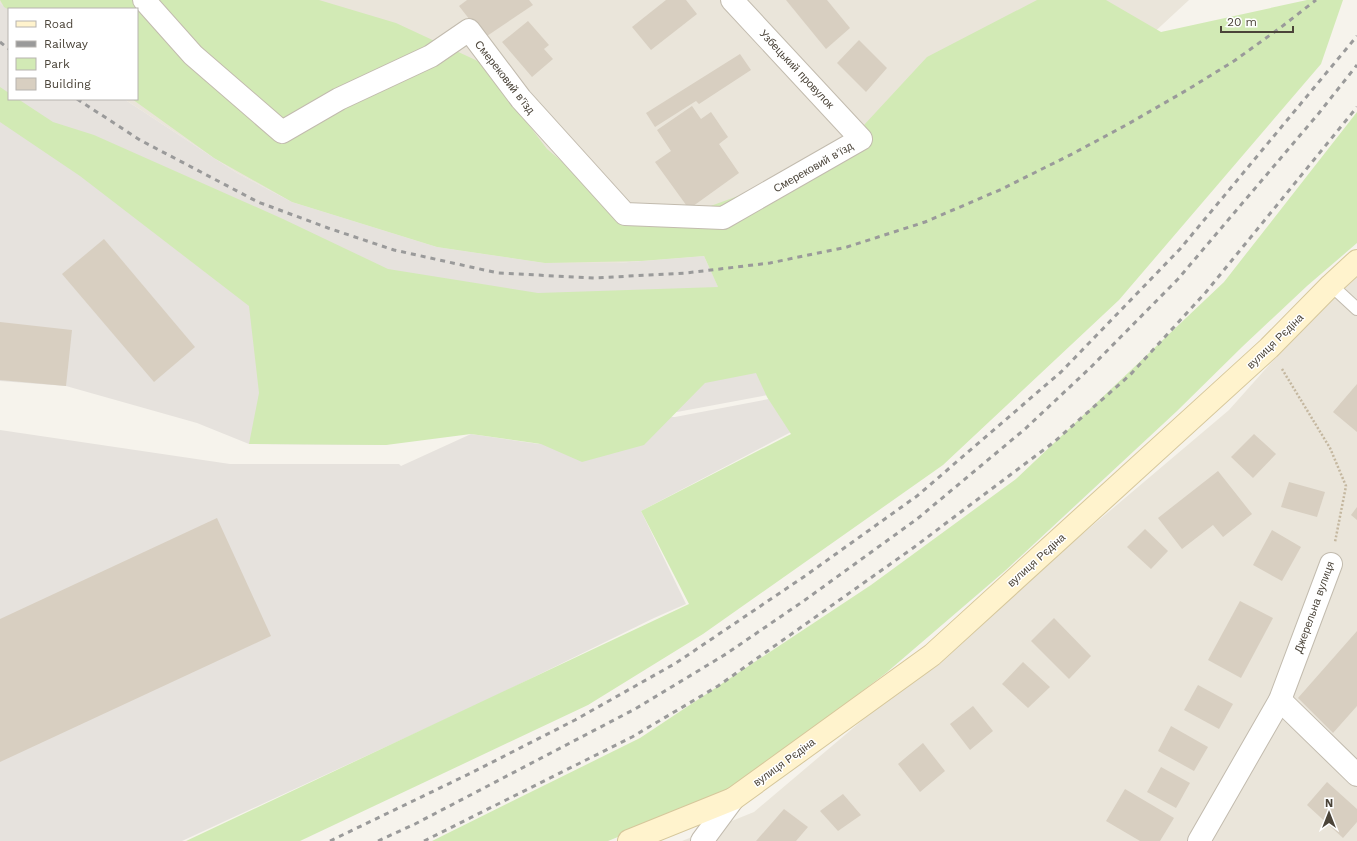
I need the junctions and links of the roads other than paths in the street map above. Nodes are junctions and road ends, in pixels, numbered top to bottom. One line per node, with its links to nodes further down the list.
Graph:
1 (144, 0): 3 (street, Смерековий в'їзд)
2 (732, 0): 3 (street, Узбецький провулок)
3 (861, 139)
4 (1357, 261): 5 (main road, вулиця Рєдіна)
5 (1331, 284): 6 (lane); 10 (main road, вулиця Рєдіна)
6 (1357, 309)
7 (1331, 564): 8 (street, Джерельна вулиця)
8 (1280, 700): 9 (street); 13 (street, Джерельна вулиця)
9 (1357, 775)
10 (733, 799): 11 (main road); 12 (street, вулиця Рєдіна)
11 (629, 841)
12 (702, 841)
13 (1200, 841)

